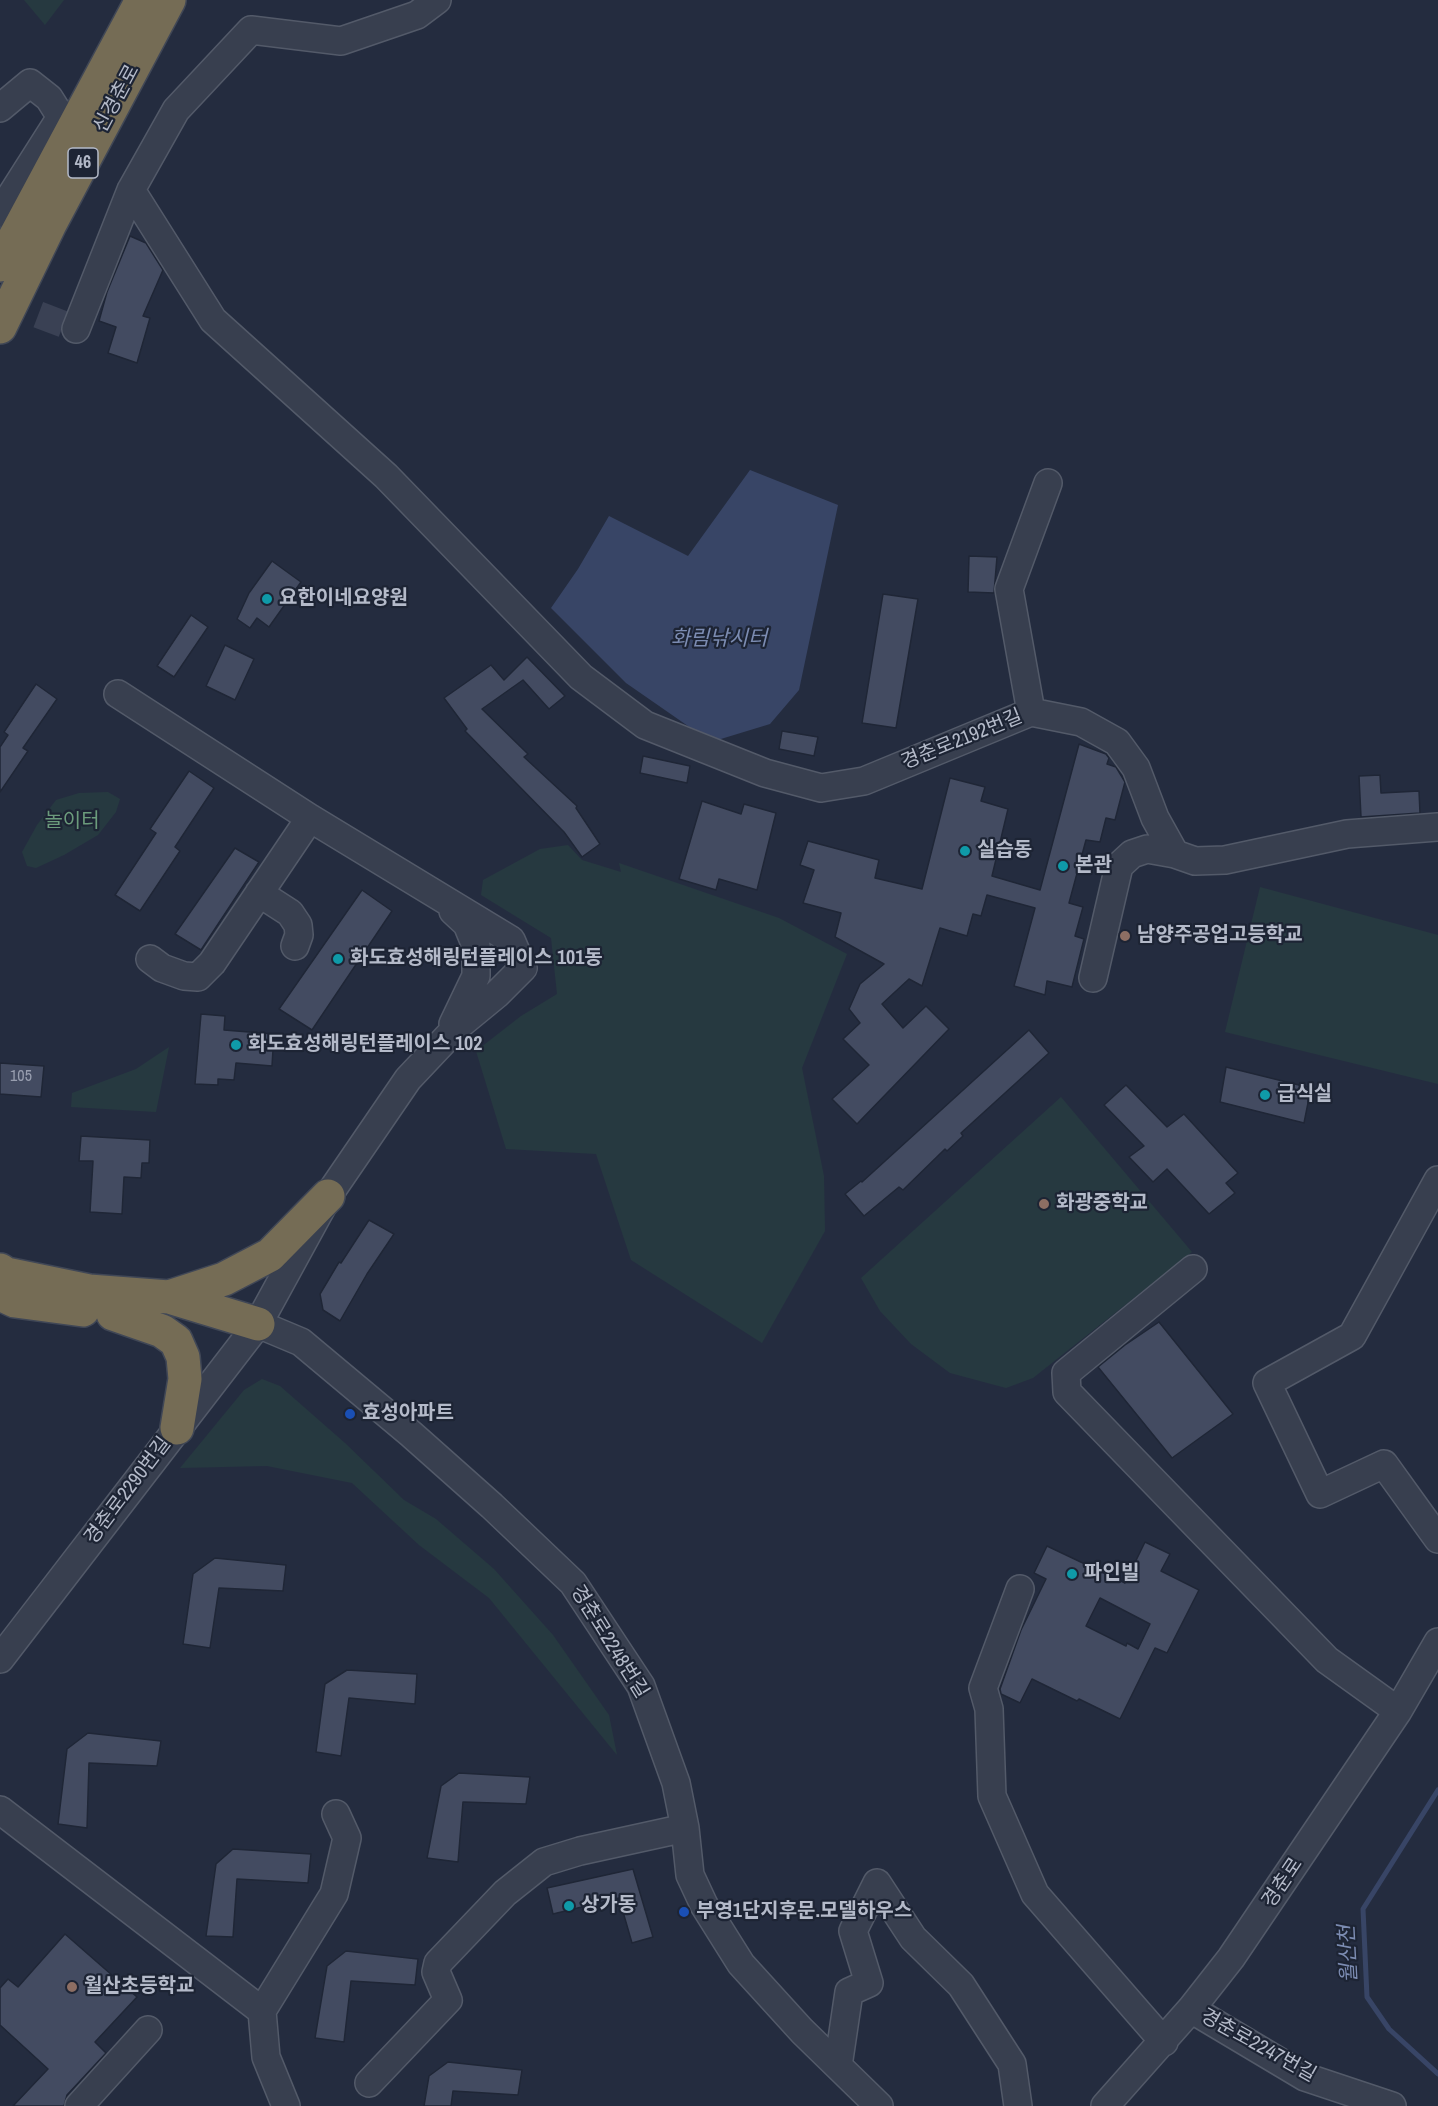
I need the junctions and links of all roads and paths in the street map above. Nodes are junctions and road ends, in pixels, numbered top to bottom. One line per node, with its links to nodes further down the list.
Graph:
1 (142, 0): 7 (highway, 신경춘로 / 46)
2 (170, 0): 8 (highway, 신경춘로 / 46)
3 (437, 0): 5 (street)
4 (0, 108): 6 (street)
5 (131, 190): 9 (street); 12 (street, 경춘로2192번길)
6 (0, 213)
7 (0, 265)
8 (0, 327)
9 (76, 329)
10 (1048, 483): 12 (street)
11 (118, 694): 13 (street)
12 (1031, 712): 15 (street, 경춘로2192번길)
13 (310, 818): 16 (street); 17 (street)
14 (1438, 827): 15 (street)
15 (1176, 854): 20 (street)
16 (427, 889): 21 (street); 21 (street)
17 (260, 893): 18 (street); 19 (street)
18 (295, 946)
19 (150, 959)
20 (1093, 978)
21 (443, 1043): 23 (street, 경춘로2290번길)
22 (1438, 1180): 31 (street)
23 (327, 1196): 27 (highway); 29 (street, 경춘로2290번길)
24 (1193, 1269): 35 (street)
25 (0, 1270): 27 (highway)
26 (0, 1294): 28 (highway)
27 (169, 1297): 29 (highway)
28 (113, 1314): 29 (highway); 30 (highway)
29 (258, 1324): 30 (street, 경춘로2290번길); 38 (street, 경춘로2248번길)
30 (177, 1428): 34 (street, 경춘로2290번길)
31 (1438, 1539)
32 (1020, 1589): 42 (street)
33 (1438, 1642): 35 (street, 경춘로)
34 (0, 1659)
35 (1398, 1711): 39 (street, 경춘로)
36 (0, 1810): 40 (street)
37 (336, 1814): 40 (street)
38 (685, 1828): 43 (street, 경춘로2248번길); 44 (street)
39 (1191, 2009): 42 (street, 경춘로); 50 (street, 경춘로2247번길)
40 (262, 2010): 46 (street)
41 (147, 2030): 45 (street)
42 (1164, 2042): 49 (street, 경춘로)
43 (838, 2066): 47 (street, 경춘로2248번길); 48 (street)
44 (369, 2083)
45 (79, 2106)
46 (286, 2106)
47 (879, 2106)
48 (1018, 2106)
49 (1105, 2106)
50 (1392, 2106)

